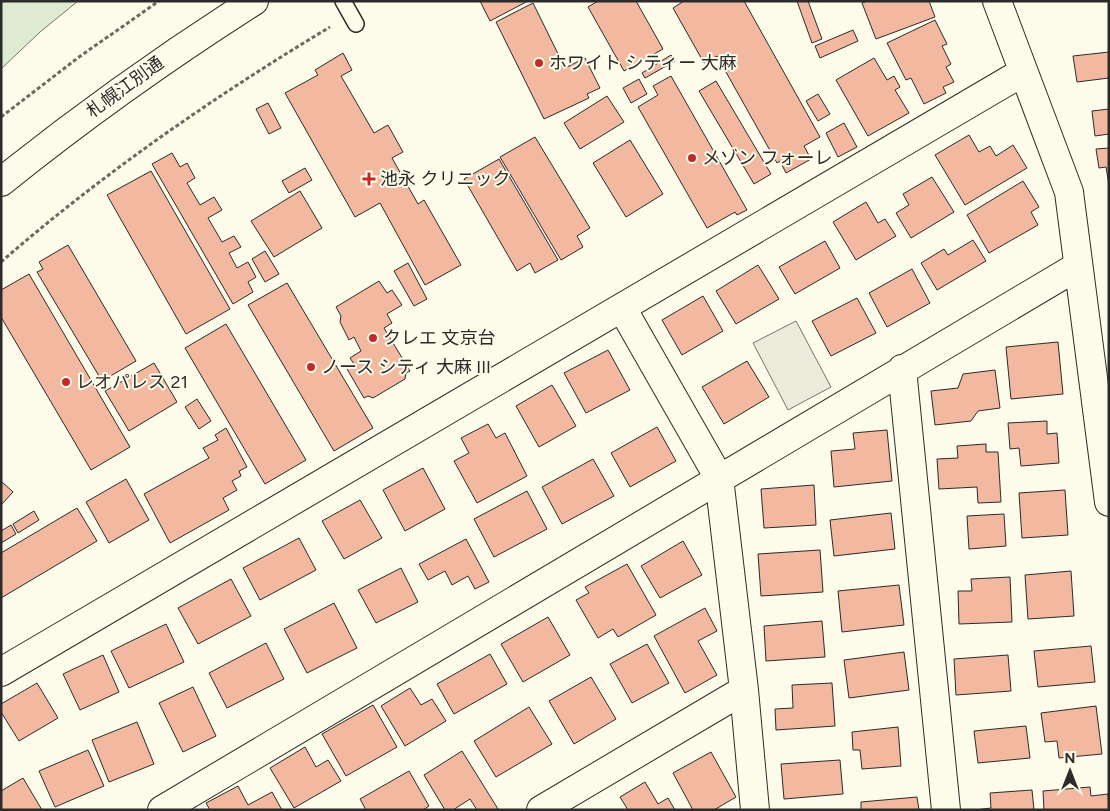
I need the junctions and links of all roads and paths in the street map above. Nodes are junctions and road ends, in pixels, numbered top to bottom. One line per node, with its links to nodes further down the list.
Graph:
1 (160, 1): 7 (path)
2 (254, 1): 8 (main road, 札幌江別通)
3 (343, 1): 5 (lane)
4 (997, 1): 6 (main road)
5 (353, 20): 9 (path)
6 (1023, 72): 10 (main road); 11 (main road)
7 (1, 117)
8 (1, 182)
9 (1, 262)
10 (1078, 266): 12 (main road); 14 (main road)
11 (622, 308): 13 (main road); 15 (main road)
12 (902, 369): 13 (main road); 20 (main road)
13 (719, 478): 16 (main road); 17 (main road)
14 (1109, 502)
15 (1, 672)
16 (744, 690): 18 (main road); 19 (main road)
17 (162, 810)
18 (541, 810)
19 (755, 810)
20 (946, 810)

